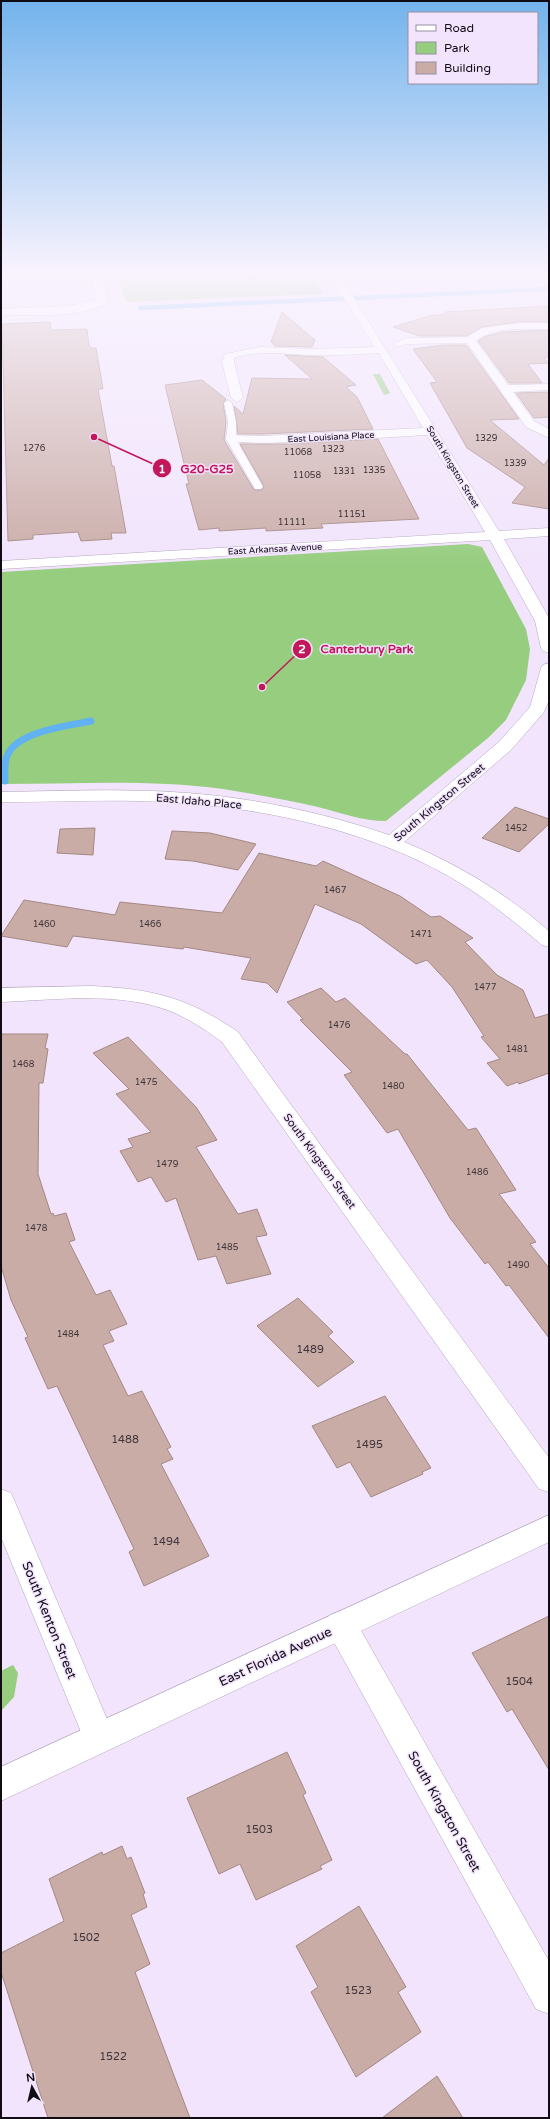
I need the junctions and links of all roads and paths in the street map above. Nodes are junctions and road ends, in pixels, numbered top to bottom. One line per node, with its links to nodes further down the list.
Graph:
1 (229, 370): 6 (street)
2 (395, 370): 7 (street, South Kingston Street)
3 (491, 370): 5 (street)
4 (549, 387): 5 (street)
5 (504, 389): 8 (street)
6 (233, 401): 9 (lane)
7 (432, 431): 9 (street, East Louisiana Place); 12 (street, South Kingston Street)
8 (549, 434)
9 (231, 439): 10 (lane)
10 (258, 487)
11 (549, 532): 12 (street, East Arkansas Avenue)
12 (494, 536): 13 (street, East Arkansas Avenue); 14 (street, South Kingston Street)
13 (1, 565)
14 (549, 648)
15 (549, 668): 16 (street, South Kingston Street)
16 (543, 709): 18 (street, South Kingston Street)
17 (1, 797): 18 (street, East Idaho Place)
18 (391, 843): 19 (street, South Kingston Street)
19 (549, 942)
20 (1, 995): 21 (street, South Kingston Street)
21 (549, 1480)
22 (1, 1502): 25 (street, South Kenton Street)
23 (549, 1528): 24 (street, East Florida Avenue)
24 (341, 1625): 25 (street, East Florida Avenue); 27 (street, South Kingston Street)
25 (99, 1738): 26 (street, East Florida Avenue)
26 (1, 1784)
27 (549, 1996)

